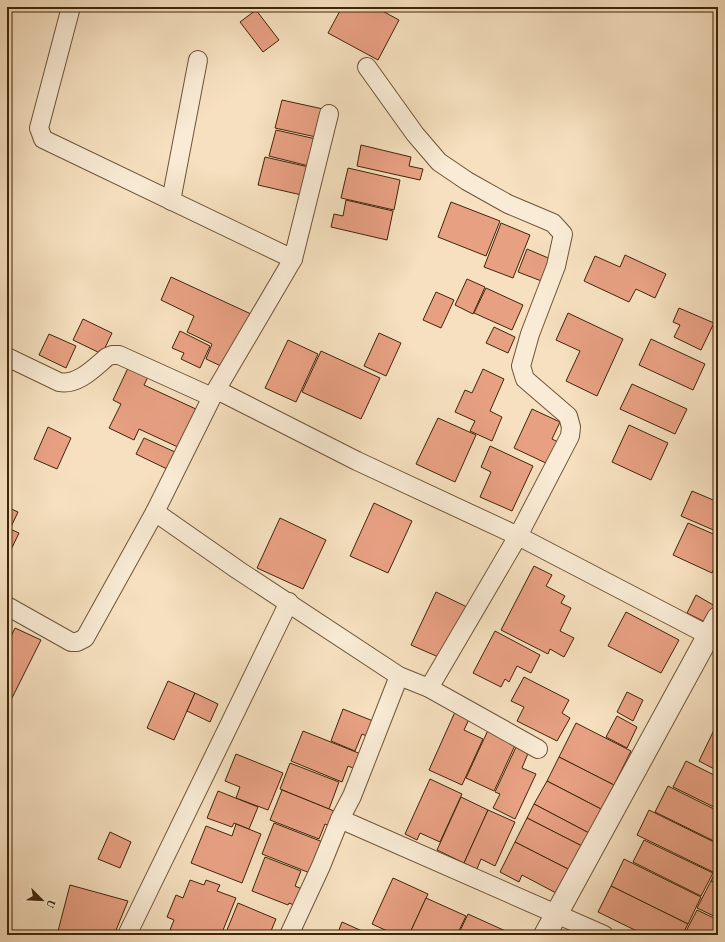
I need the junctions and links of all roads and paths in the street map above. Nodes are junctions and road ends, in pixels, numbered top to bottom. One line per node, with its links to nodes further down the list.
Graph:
1 (71, 7): 5 (street)
2 (198, 60): 5 (street)
3 (367, 67): 10 (street)
4 (329, 114): 6 (street)
5 (171, 201): 6 (street)
6 (292, 259): 8 (street)
7 (7, 357): 8 (street)
8 (215, 394): 9 (street); 10 (street)
9 (155, 512): 11 (street); 12 (street)
10 (518, 536): 13 (street); 15 (street)
11 (288, 602): 14 (street); 19 (street)
12 (7, 606)
13 (713, 626): 18 (street)
14 (399, 676): 15 (street); 17 (street)
15 (429, 688): 16 (street)
16 (538, 749)
17 (340, 819): 18 (street); 20 (street)
18 (555, 914): 21 (street); 22 (street)
19 (127, 935)
20 (289, 935)
21 (545, 935)
22 (604, 935)

